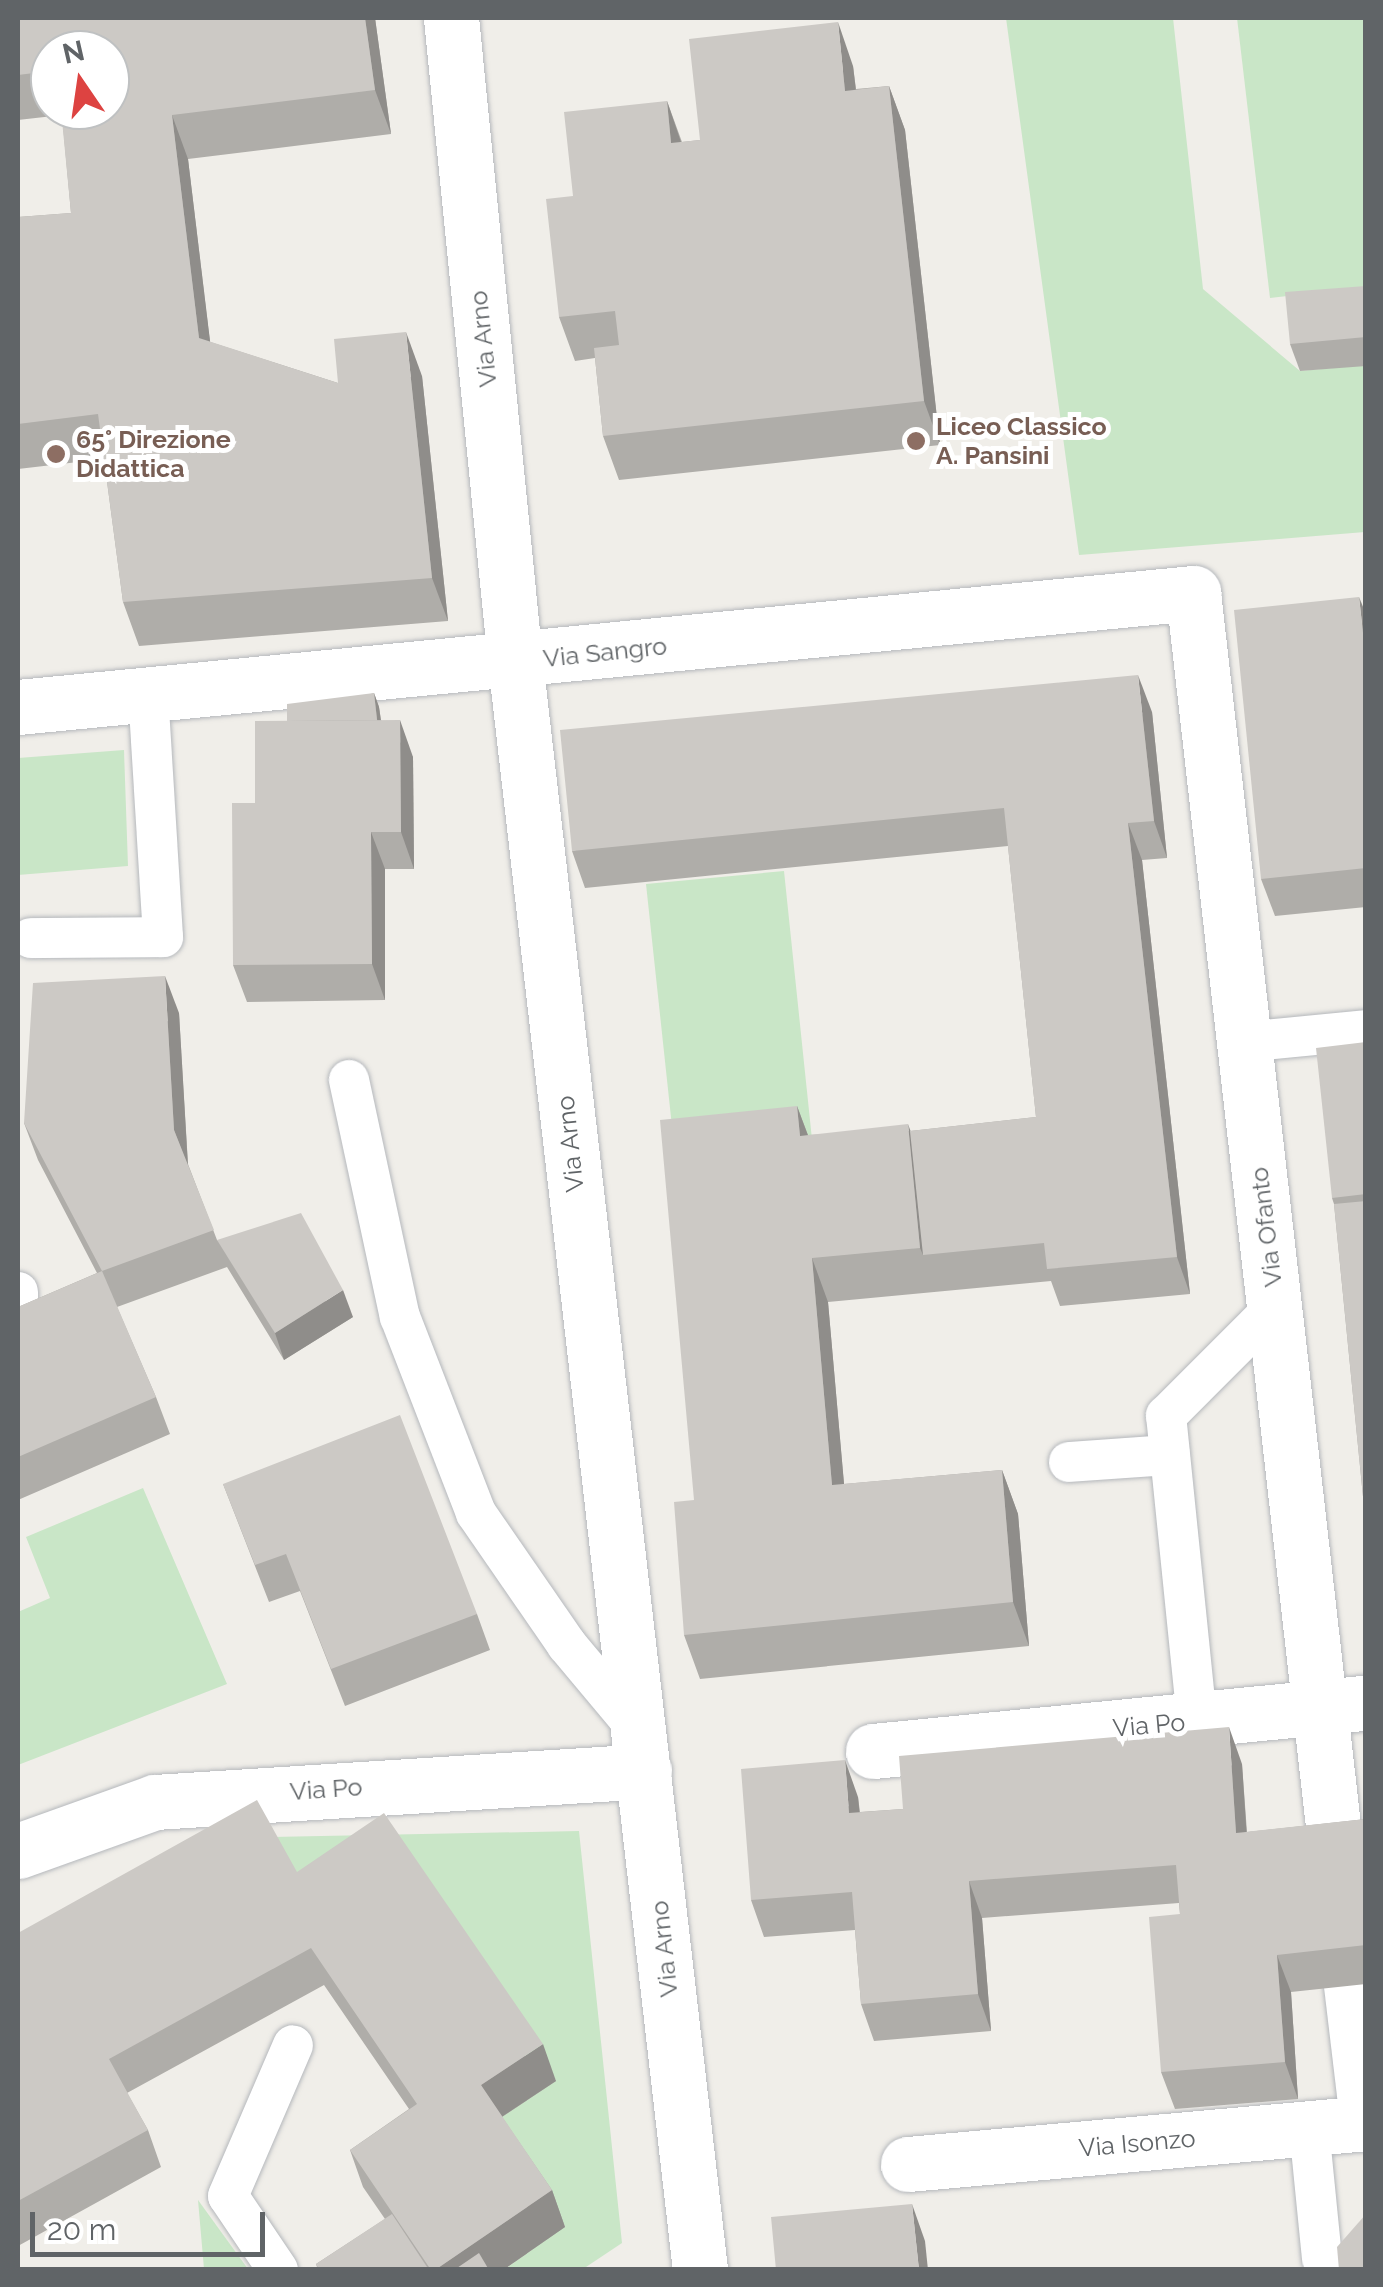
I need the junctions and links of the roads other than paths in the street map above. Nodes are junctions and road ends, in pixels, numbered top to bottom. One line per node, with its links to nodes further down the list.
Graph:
1 (451, 18): 3 (street, Via Arno)
2 (1193, 593): 3 (street, Via Sangro); 8 (street, Via Ofanto)
3 (516, 661): 4 (street, Via Sangro); 18 (street, Via Arno)
4 (148, 694): 5 (street, Via Sangro); 6 (lane)
5 (18, 706)
6 (31, 938)
7 (1366, 1030): 8 (lane)
8 (1244, 1042): 12 (street, Via Ofanto)
9 (348, 1080): 18 (lane)
10 (18, 1292): 11 (lane)
11 (18, 1306)
12 (1275, 1306): 13 (lane); 15 (street, Via Ofanto)
13 (1170, 1454): 14 (lane); 16 (lane)
14 (1069, 1462)
15 (1342, 1706): 16 (street, Via Po); 22 (street, Via Ofanto)
16 (1198, 1720): 17 (street, Via Po)
17 (873, 1750)
18 (641, 1751): 19 (street, Via Po); 31 (street, Via Arno)
19 (272, 1792): 20 (lane); 21 (street, Via Po)
20 (224, 1836)
21 (18, 1851)
22 (1337, 1860)
23 (1350, 1985): 25 (street)
24 (293, 2044): 30 (lane)
25 (1366, 2110)
26 (1366, 2122): 27 (street, Via Isonzo)
27 (1309, 2128): 28 (street, Via Isonzo); 29 (lane)
28 (908, 2164)
29 (1322, 2258)
30 (278, 2270)
31 (700, 2270)

